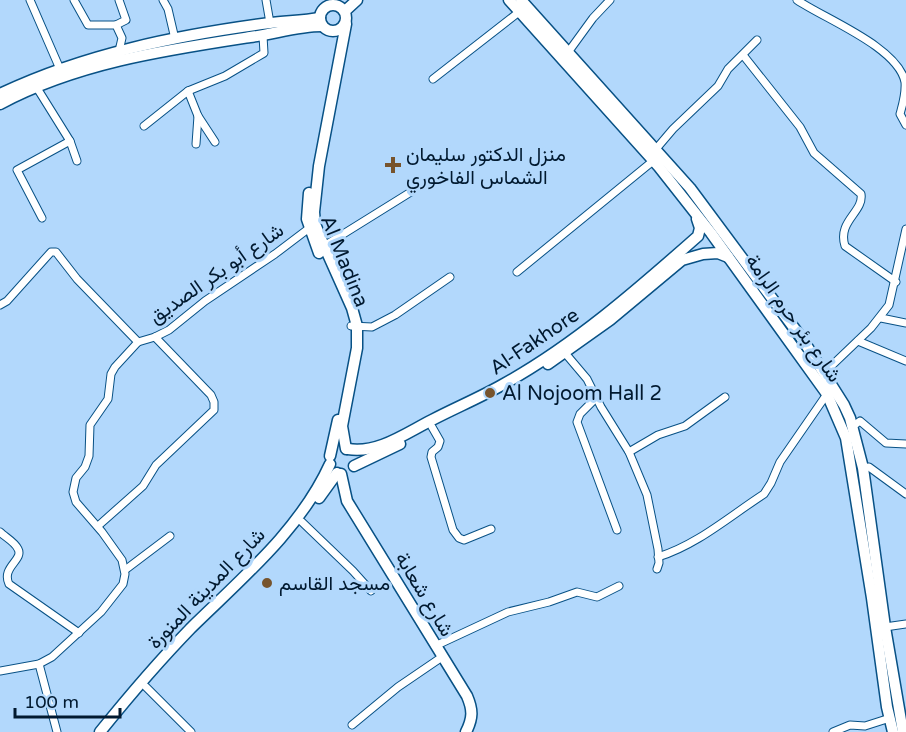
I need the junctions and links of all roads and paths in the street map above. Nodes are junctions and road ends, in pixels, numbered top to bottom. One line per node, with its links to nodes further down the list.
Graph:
1 (30, 0): 23 (street)
2 (74, 0): 15 (street)
3 (120, 0): 15 (street)
4 (164, 0): 18 (street)
5 (266, 0): 13 (street)
6 (357, 0): 11 (street)
7 (509, 0): 10 (street, شارع بئر حرم الرامة)
8 (610, 0): 21 (street)
9 (796, 0): 31 (street)
10 (523, 4): 21 (street, شارع بئر حرم الرامة); 25 (street); 38 (street, شارع بئر حرم الرامة)
11 (342, 6): 12 (street); 14 (street)
12 (321, 22): 13 (street); 16 (street); 17 (street)
13 (270, 23): 18 (street)
14 (346, 24): 16 (street); 24 (street)
15 (116, 25): 20 (street)
16 (332, 32): 24 (street)
17 (263, 36): 26 (street); 27 (street)
18 (175, 39): 20 (street)
19 (757, 40): 22 (street)
20 (119, 51): 23 (street)
21 (568, 51): 36 (street, شارع بئر حرم الرامة)
22 (743, 55): 36 (street); 49 (street)
23 (60, 69): 28 (street)
24 (336, 74): 41 (street, Al Madina)
25 (433, 79)
26 (37, 88): 29 (street); 33 (street)
27 (188, 91): 30 (street); 32 (street)
28 (3, 92)
29 (0, 104)
30 (198, 116): 34 (street); 35 (street)
31 (906, 124)
32 (144, 126)
33 (70, 141): 37 (street); 40 (street)
34 (215, 142)
35 (196, 144)
36 (656, 149): 43 (street, شارع بئر حرم الرامة)
37 (77, 161)
38 (653, 161): 43 (street, شارع بئر حرم الرامة); 47 (street)
39 (414, 190): 44 (street)
40 (42, 218)
41 (312, 226): 44 (street, Al Madina); 53 (street, Al Madina); 54 (street, شارع أبو بكر الصديق)
42 (906, 229): 49 (street)
43 (710, 231): 45 (street, شارع بئر حرم الرامة); 46 (street); 59 (street, شارع بئر حرم الرامة); 66 (street, Al-Fakhore)
44 (324, 246): 53 (street, Al Madina)
45 (728, 257): 46 (street, Al-Fakhore); 60 (street, شارع بئر حرم الرامة)
46 (682, 260): 57 (street, Al-Fakhore)
47 (517, 272)
48 (450, 277): 53 (street)
49 (896, 282): 51 (street)
50 (0, 305): 56 (street)
51 (880, 318): 52 (street); 55 (street)
52 (906, 323)
53 (354, 326): 66 (street, Al Madina); 68 (street, Al Madina)
54 (155, 337): 56 (street, شارع أبو بكر الصديق); 73 (street)
55 (858, 341): 58 (street); 59 (street)
56 (138, 342): 73 (street, شارع أبو بكر الصديق)
57 (565, 353): 62 (street); 63 (street, Al-Fakhore)
58 (906, 361)
59 (825, 372): 64 (street, شارع بئر حرم الرامة)
60 (827, 394): 78 (street); 91 (street, شارع بئر حرم الرامة)
61 (725, 397): 67 (street)
62 (596, 398): 67 (street); 75 (street)
63 (432, 427): 69 (street, Al-Fakhore); 74 (street)
64 (852, 427): 65 (street); 70 (street, شارع بئر حرم الرامة)
65 (906, 444)
66 (347, 449): 68 (street); 69 (street, Al Madina)
67 (629, 452): 78 (street)
68 (335, 466): 69 (street); 72 (street, شارع المدينة المنورة); 86 (street, شارع شعابة); 94 (street, شارع المدينة المنورة)
69 (354, 466)
70 (863, 468): 71 (street); 84 (street, شارع بئر حرم الرامة)
71 (906, 494)
72 (302, 522): 82 (street); 90 (street, شارع المدينة المنورة)
73 (98, 526): 79 (street, شارع أبو بكر الصديق)
74 (491, 529)
75 (617, 530)
76 (0, 532): 85 (street)
77 (170, 536): 79 (street)
78 (658, 557): 80 (street)
79 (125, 570): 85 (street)
80 (657, 570)
81 (619, 586): 86 (street)
82 (371, 591)
83 (906, 624): 84 (street)
84 (885, 627): 100 (street, شارع بئر حرم الرامة)
85 (79, 633): 88 (street)
86 (435, 646): 87 (street, شارع شعابة)
87 (442, 657): 92 (street); 97 (street, شارع شعابة)
88 (39, 664): 89 (street); 93 (street)
89 (0, 671)
90 (146, 687): 95 (street, شارع المدينة المنورة); 96 (street)
91 (890, 718): 98 (street); 99 (street, شارع بئر حرم الرامة)
92 (352, 725)
93 (57, 732)
94 (100, 732)
95 (108, 732)
96 (191, 732)
97 (466, 732)
98 (833, 732)
99 (893, 732)
100 (903, 732)

